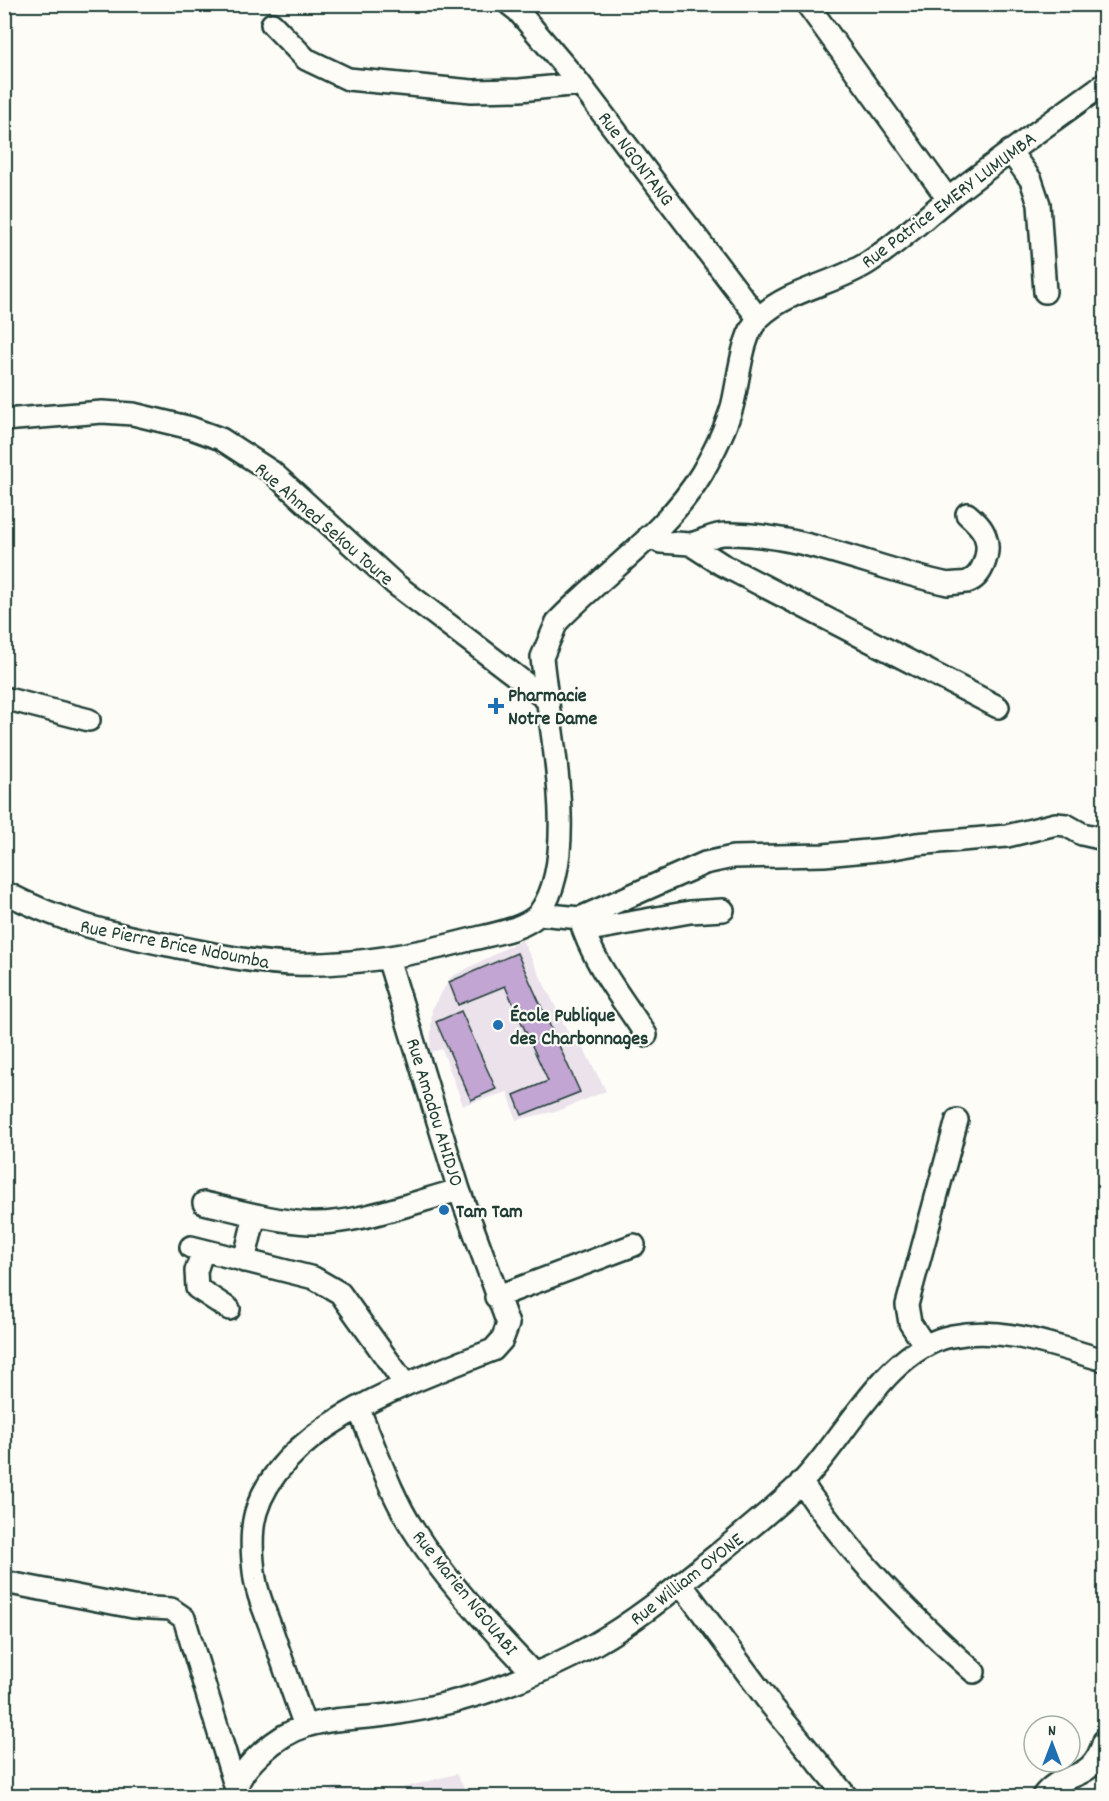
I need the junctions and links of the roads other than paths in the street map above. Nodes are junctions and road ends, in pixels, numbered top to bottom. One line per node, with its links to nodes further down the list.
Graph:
1 (509, 4): 4 (street, Rue NGONTANG)
2 (807, 4): 7 (street)
3 (272, 24): 4 (street)
4 (580, 84): 9 (street, Rue NGONTANG)
5 (1104, 84): 6 (street, Rue Patrice EMERY LUMUMBA)
6 (1010, 151): 7 (street, Rue Patrice EMERY LUMUMBA); 8 (street)
7 (948, 199): 9 (street, Rue Patrice EMERY LUMUMBA)
8 (1045, 292)
9 (758, 318): 12 (street)
10 (4, 420): 15 (street, Rue Ahmed Sekou Toure)
11 (967, 514): 13 (street)
12 (649, 536): 13 (street); 15 (street)
13 (690, 544): 16 (street)
14 (4, 698): 17 (street)
15 (546, 699): 21 (street)
16 (998, 707)
17 (89, 720)
18 (1104, 839): 22 (street)
19 (4, 892): 23 (street, Rue Pierre Brice Ndoumba)
20 (723, 910): 22 (street)
21 (539, 914): 22 (street); 23 (street)
22 (582, 924): 24 (street)
23 (388, 958): 26 (street, Rue Amadou AHIDJO)
24 (646, 1035)
25 (957, 1120): 33 (street)
26 (459, 1190): 28 (street); 31 (street, Rue Amadou AHIDJO)
27 (204, 1203): 28 (street)
28 (255, 1215): 30 (street)
29 (634, 1245): 31 (street)
30 (244, 1261): 32 (street); 35 (street)
31 (496, 1297): 35 (street, Rue Amadou AHIDJO)
32 (229, 1309)
33 (925, 1346): 34 (street, Rue William OYONE); 37 (street, Rue William OYONE)
34 (1104, 1360)
35 (405, 1384): 36 (street, Rue Amadou AHIDJO)
36 (358, 1408): 41 (street, Rue Marien NGOUABI); 42 (street, Rue Amadou AHIDJO)
37 (801, 1482): 39 (street, Rue William OYONE); 40 (street)
38 (4, 1582): 44 (street)
39 (681, 1584): 41 (street, Rue William OYONE); 45 (street)
40 (974, 1672)
41 (534, 1674): 42 (street, Rue William OYONE)
42 (305, 1726): 44 (street, Rue William OYONE)
43 (1104, 1742): 46 (street)
44 (236, 1793)
45 (846, 1797)
46 (1043, 1797)

